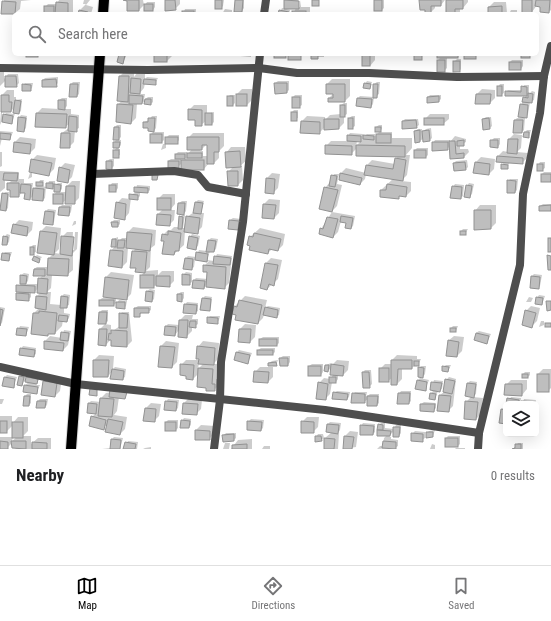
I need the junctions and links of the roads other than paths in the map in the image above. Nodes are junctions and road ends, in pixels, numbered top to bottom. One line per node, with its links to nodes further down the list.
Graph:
1 (104, 0): 3 (main road)
2 (266, 0): 4 (street)
3 (103, 12)
4 (264, 12)
5 (551, 46): 11 (street)
6 (100, 56): 9 (main road)
7 (260, 56): 10 (street)
8 (0, 68): 9 (street)
9 (99, 68): 10 (street); 12 (main road)
10 (259, 68): 11 (street); 13 (street)
11 (544, 76): 17 (street)
12 (92, 174): 13 (street); 15 (main road)
13 (246, 194): 16 (street)
14 (0, 368): 15 (street)
15 (76, 384): 16 (street); 18 (main road)
16 (220, 400): 17 (street); 19 (street)
17 (479, 433): 20 (street)
18 (71, 449)
19 (214, 449)
20 (478, 449)

